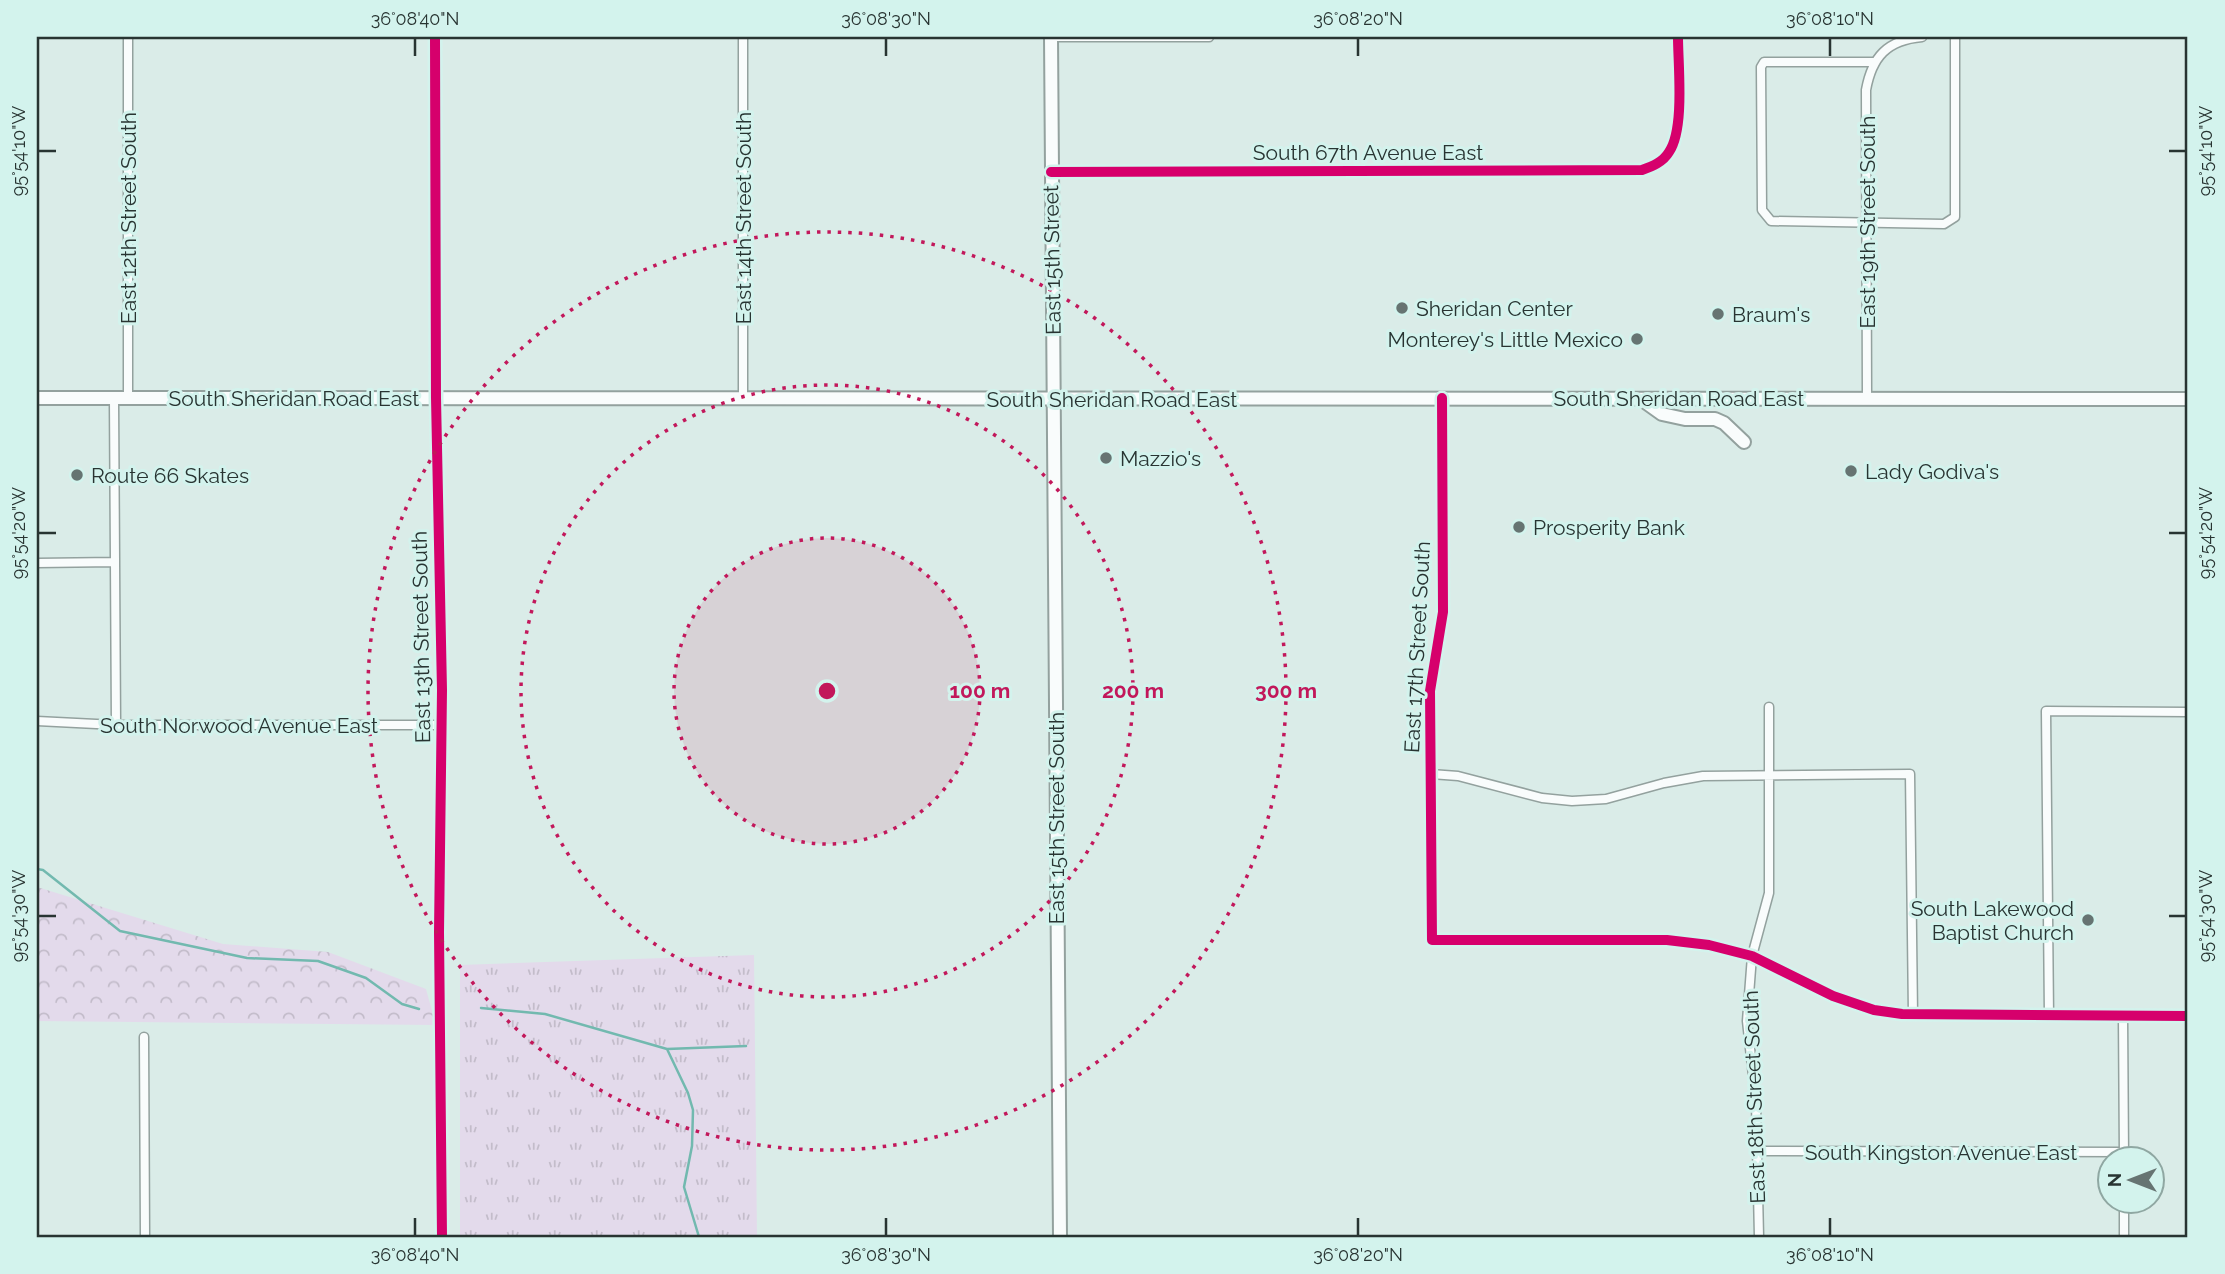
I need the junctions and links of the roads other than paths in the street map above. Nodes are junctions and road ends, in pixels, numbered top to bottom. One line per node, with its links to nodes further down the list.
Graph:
1 (128, 37): 19 (street, East 12th Street South)
2 (435, 37): 13 (street, East 13th Street South)
3 (743, 37): 14 (street, East 14th Street South)
4 (1051, 37): 5 (street); 10 (main road, East 15th Street)
5 (1209, 37)
6 (1678, 37): 10 (street, South 67th Avenue East)
7 (1922, 37): 9 (street, East 19th Street South)
8 (1955, 37): 11 (street)
9 (1874, 62): 11 (street, East 19th Street South); 11 (street)
10 (1051, 172): 15 (main road, East 15th Street)
11 (1868, 223): 18 (street, East 19th Street South)
12 (37, 398): 19 (main road, South Sheridan Road East)
13 (436, 398): 14 (main road, South Sheridan Road East); 19 (main road, South Sheridan Road East); 28 (street, East 13th Street South)
14 (743, 398): 15 (main road, South Sheridan Road East)
15 (1054, 398): 16 (main road, South Sheridan Road East); 43 (main road, East 15th Street South)
16 (1442, 398): 17 (main road, South Sheridan Road East); 29 (street, East 17th Street South)
17 (1641, 398): 18 (main road, South Sheridan Road East); 21 (main road)
18 (1867, 398): 20 (main road, South Sheridan Road East)
19 (121, 399): 22 (street, East 12th Street South)
20 (2188, 399)
21 (1744, 442)
22 (115, 562): 23 (street); 27 (street, East 12th Street South)
23 (37, 563)
24 (1769, 707): 30 (street, East 18th Street South)
25 (2188, 712): 33 (street)
26 (37, 721): 27 (street, South Norwood Avenue East)
27 (116, 725): 28 (street, South Norwood Avenue East)
28 (442, 725): 42 (street, East 13th Street South)
29 (1431, 774): 30 (street); 31 (street, East 17th Street South)
30 (1769, 774): 31 (street, East 18th Street South); 32 (street)
31 (1752, 956): 32 (street); 38 (street, East 18th Street South)
32 (1913, 1015): 33 (street)
33 (2049, 1016): 34 (street)
34 (2123, 1016): 35 (street); 37 (street)
35 (2188, 1016)
36 (144, 1037): 41 (street)
37 (2123, 1144)
38 (1758, 1151): 39 (street, South Kingston Avenue East); 44 (street, East 18th Street South)
39 (2096, 1155)
40 (2124, 1214): 45 (street)
41 (145, 1237)
42 (442, 1237)
43 (1060, 1237)
44 (1759, 1237)
45 (2124, 1237)

